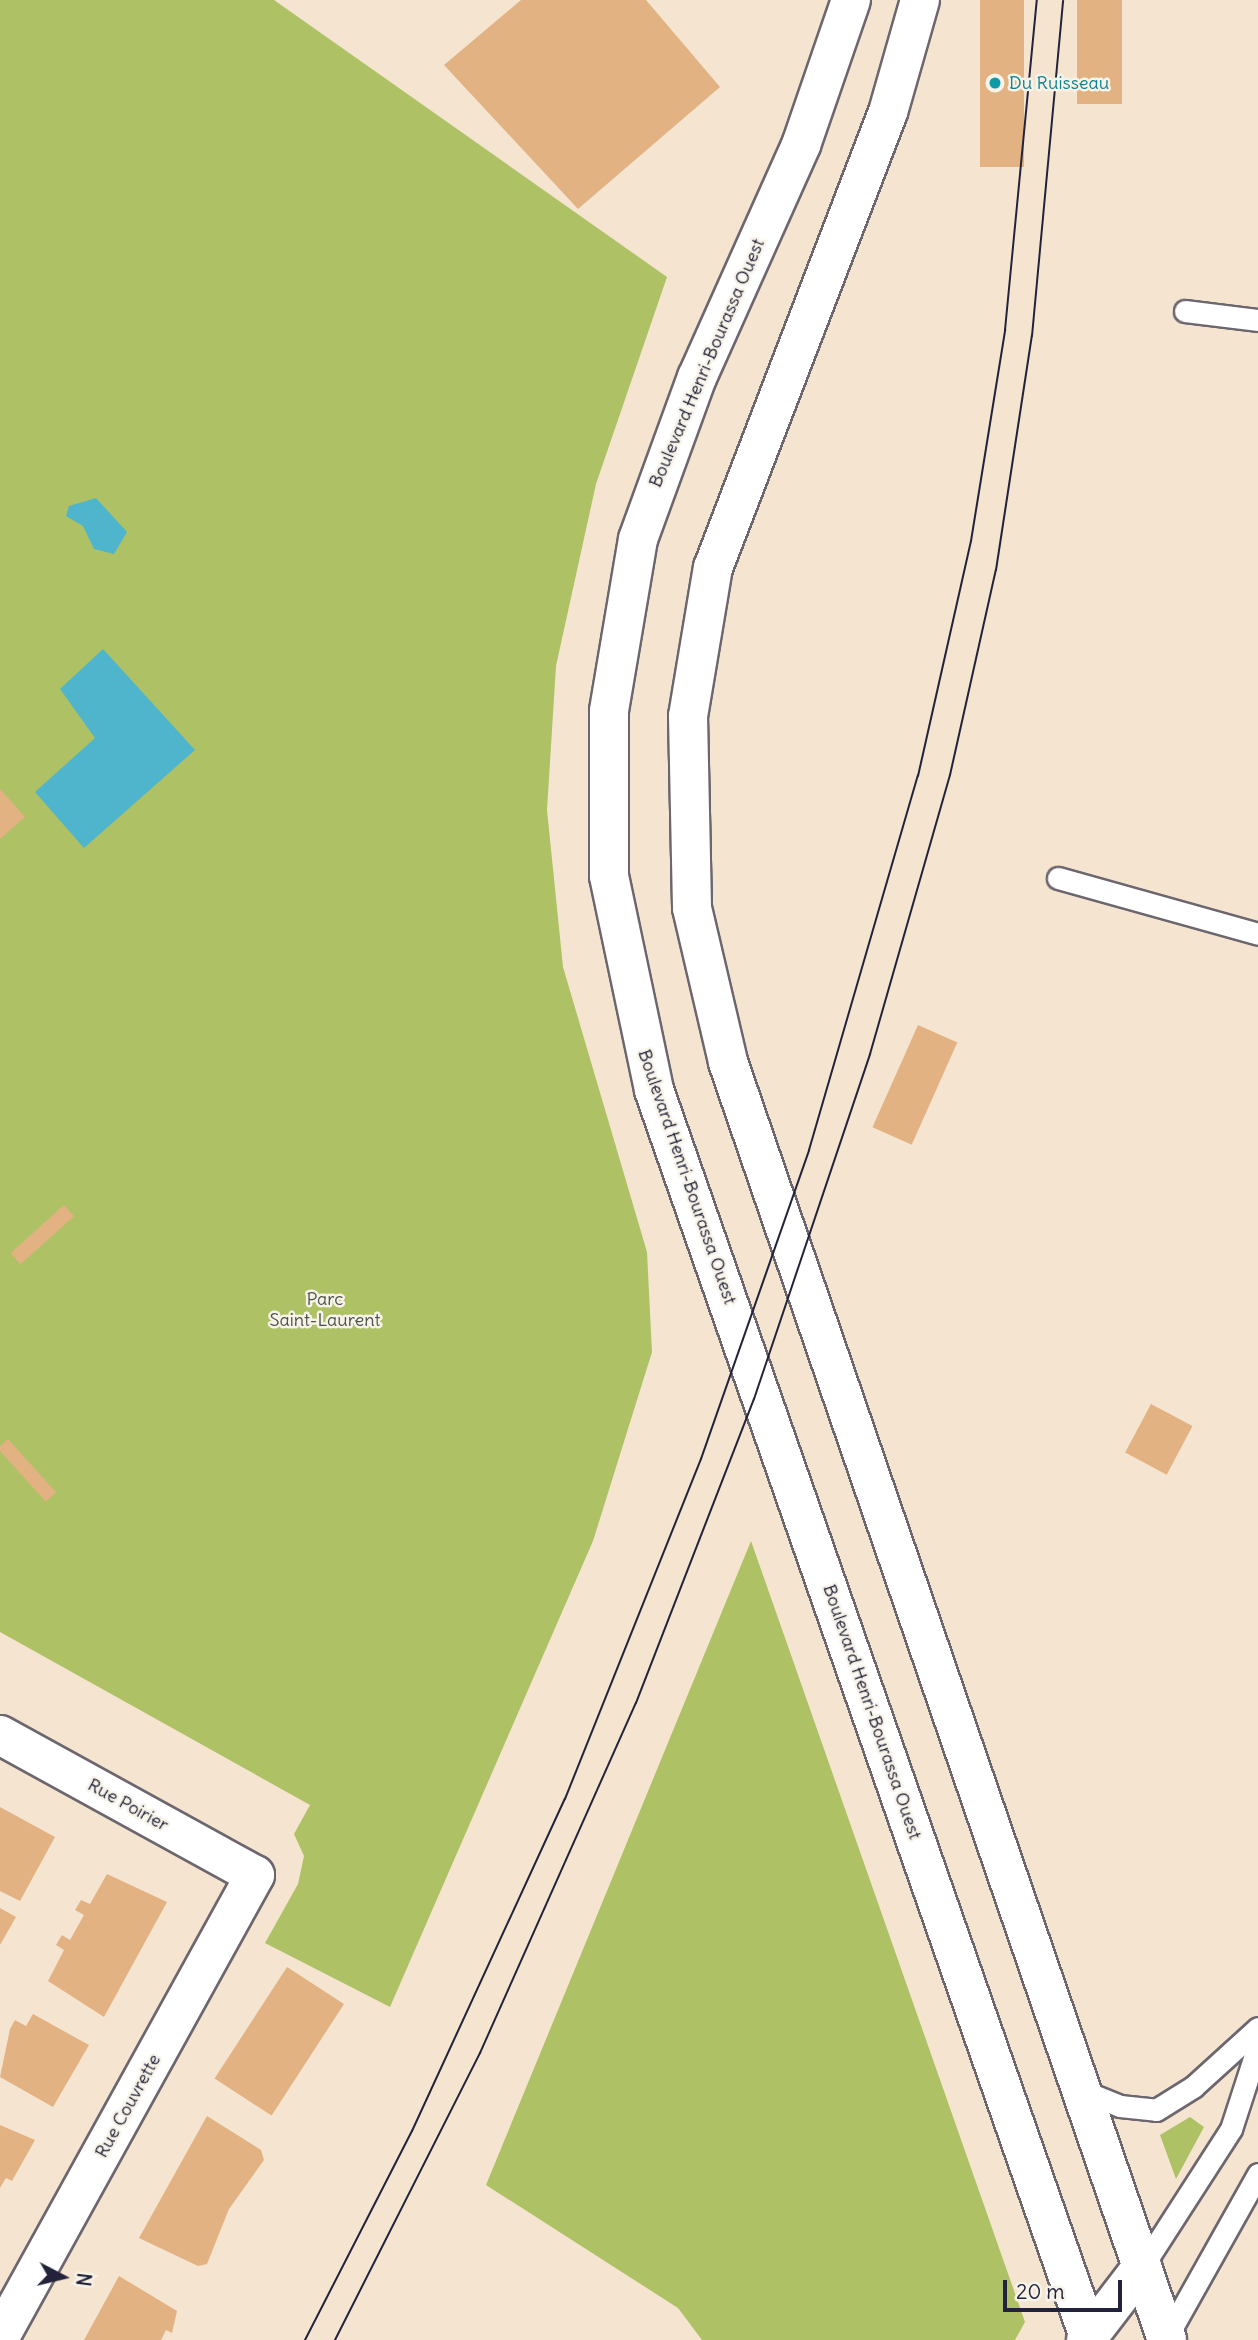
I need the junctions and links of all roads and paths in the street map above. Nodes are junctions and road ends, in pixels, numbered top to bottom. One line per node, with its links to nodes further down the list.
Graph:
1 (851, 0): 15 (main road, Boulevard Henri-Bourassa Ouest)
2 (920, 0): 11 (main road)
3 (1185, 311): 4 (lane)
4 (1258, 320)
5 (1058, 878): 6 (lane)
6 (1258, 934)
7 (0, 1735): 8 (main road, Rue Poirier)
8 (255, 1875): 14 (main road, Rue Couvrette)
9 (1258, 2028): 11 (lane)
10 (1258, 2046): 13 (lane)
11 (1083, 2091): 13 (main road)
12 (1258, 2175): 16 (lane)
13 (1142, 2267): 15 (main road); 16 (main road)
14 (0, 2337)
15 (1088, 2339)
16 (1166, 2339)

